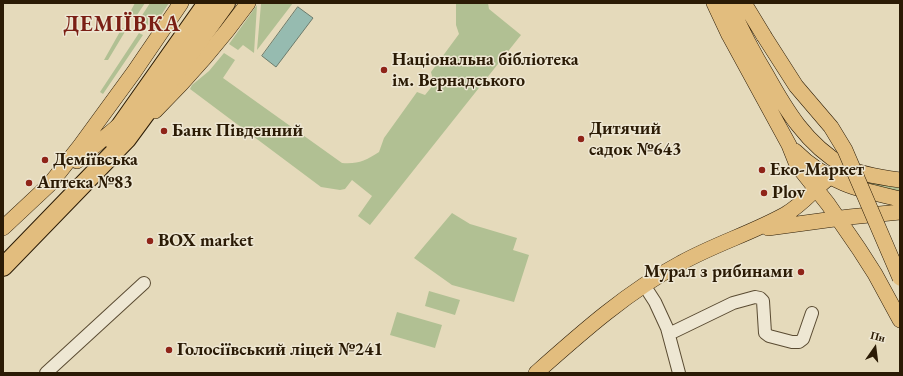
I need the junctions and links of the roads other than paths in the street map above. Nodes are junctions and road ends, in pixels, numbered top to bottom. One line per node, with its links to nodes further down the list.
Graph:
1 (181, 3): 15 (main road)
2 (207, 3): 8 (highway)
3 (226, 3): 8 (highway)
4 (248, 3): 10 (main road)
5 (714, 3): 11 (main road)
6 (729, 3): 12 (main road)
7 (744, 3): 24 (main road, bridge)
8 (179, 56): 9 (highway); 10 (highway)
9 (125, 120): 15 (main road); 18 (highway)
10 (127, 139): 18 (highway)
11 (789, 145): 13 (main road); 16 (main road)
12 (845, 166): 13 (main road); 14 (main road)
13 (829, 177): 16 (main road); 17 (main road)
14 (900, 180)
15 (50, 184): 21 (main road)
16 (816, 190): 20 (main road); 22 (main road)
17 (900, 199)
18 (60, 210): 23 (highway)
19 (900, 212): 20 (main road)
20 (837, 218): 22 (main road); 28 (main road)
21 (3, 228)
22 (749, 232): 26 (main road)
23 (3, 267)
24 (900, 278)
25 (144, 283): 30 (street)
26 (644, 285): 29 (street); 31 (main road)
27 (812, 313): 29 (street)
28 (900, 320)
29 (669, 334): 32 (street)
30 (46, 373)
31 (536, 373)
32 (679, 373)

